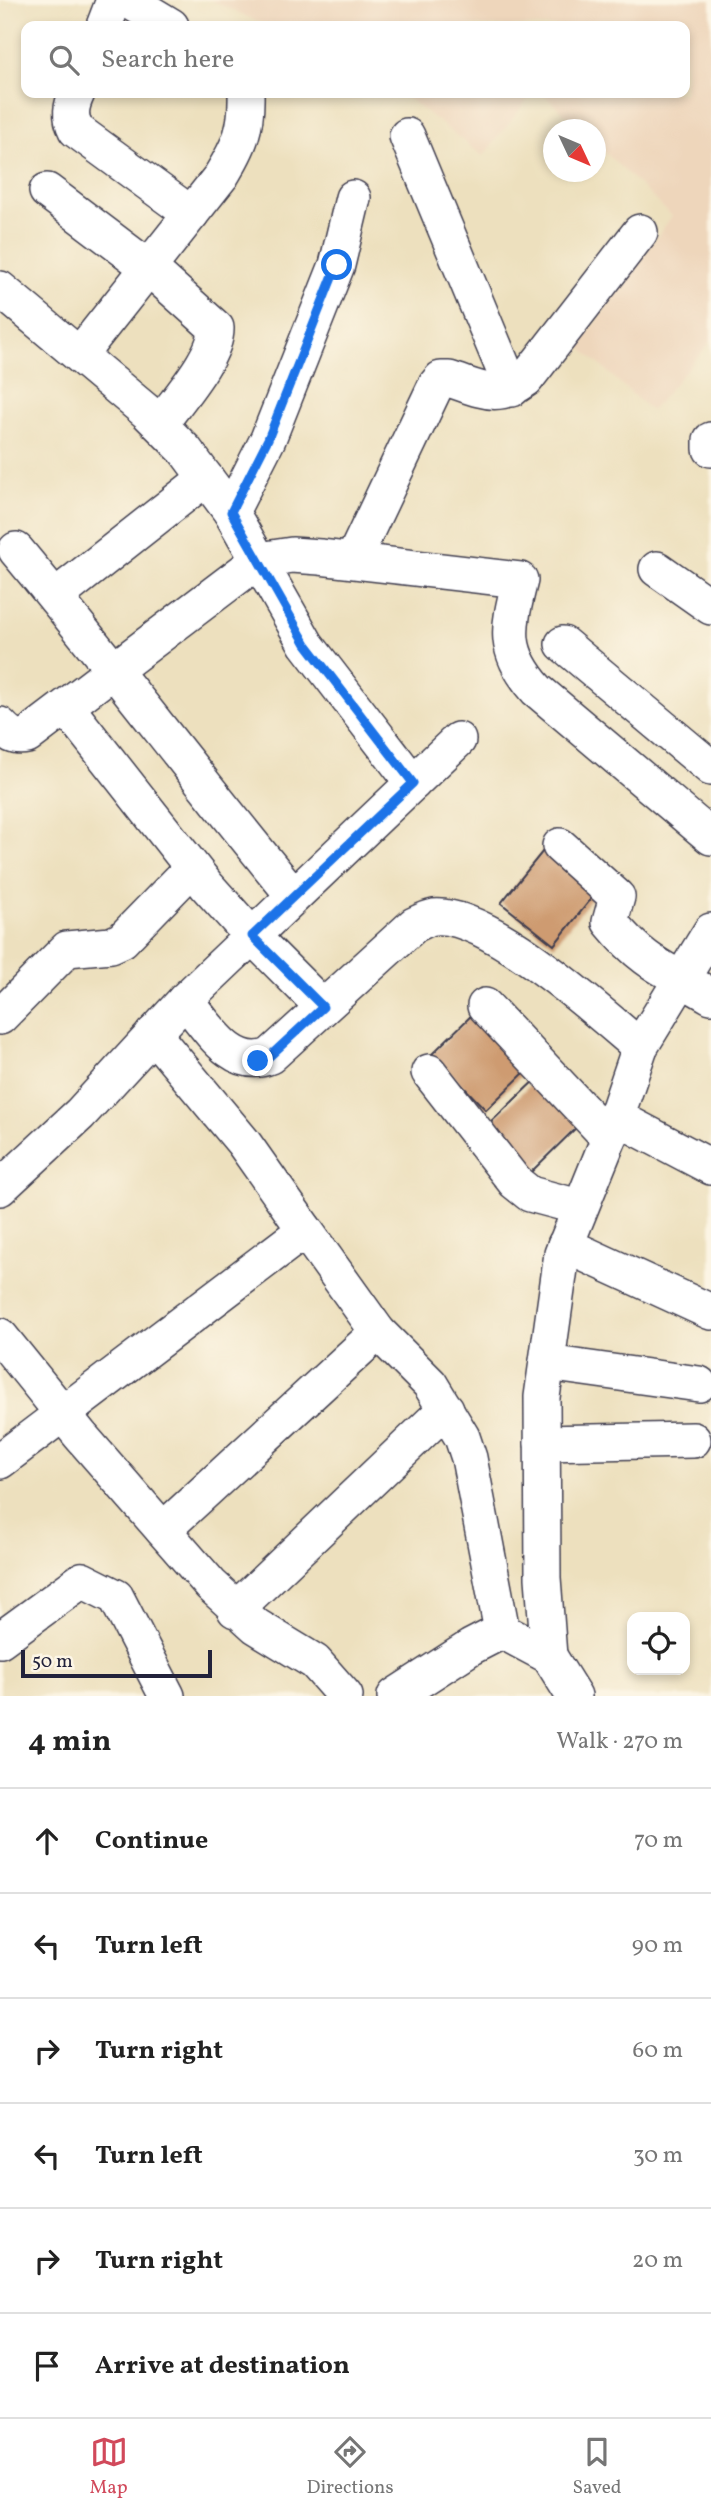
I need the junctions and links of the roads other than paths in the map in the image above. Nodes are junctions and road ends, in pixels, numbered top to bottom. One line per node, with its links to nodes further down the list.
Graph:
1 (114, 0): 3 (street)
2 (128, 0): 4 (street)
3 (106, 21)
4 (163, 21)
5 (75, 98): 10 (street)
6 (246, 98): 10 (street)
7 (407, 136): 15 (street)
8 (47, 191): 12 (street)
9 (353, 198): 20 (street)
10 (191, 214): 12 (street)
11 (640, 232): 15 (street)
12 (149, 268): 14 (street); 16 (street)
13 (0, 289): 14 (street)
14 (80, 354): 16 (street)
15 (512, 389): 23 (street)
16 (160, 425): 19 (street)
17 (711, 440): 18 (street)
18 (711, 449)
19 (206, 478): 20 (street); 25 (street)
20 (231, 512): 22 (street)
21 (16, 550): 25 (street)
22 (259, 560): 23 (street); 28 (street); 33 (street)
23 (353, 560): 34 (street)
24 (657, 569): 26 (street)
25 (55, 597): 28 (street)
26 (711, 607)
27 (563, 644): 32 (street)
28 (116, 671): 29 (street); 37 (street)
29 (67, 708): 30 (street); 36 (street)
30 (0, 725)
31 (458, 740): 33 (street)
32 (711, 768)
33 (413, 783): 37 (street)
34 (711, 837)
35 (560, 846): 40 (street)
36 (192, 868): 39 (street); 44 (street)
37 (294, 897): 39 (street)
38 (711, 931): 40 (street)
39 (252, 936): 41 (street); 43 (street)
40 (696, 987): 46 (street)
41 (185, 1000): 43 (street); 45 (street)
42 (485, 1006): 48 (street)
43 (323, 1007): 46 (street)
44 (0, 1017)
45 (153, 1034): 50 (street); 52 (street)
46 (640, 1047): 48 (street)
47 (429, 1072): 51 (street)
48 (612, 1127): 49 (street); 51 (street)
49 (711, 1167)
50 (0, 1188)
51 (579, 1207): 53 (street)
52 (305, 1230): 55 (street); 60 (street)
53 (565, 1245): 54 (street); 57 (street)
54 (711, 1312)
55 (378, 1332): 59 (street); 64 (street)
56 (0, 1336): 60 (street)
57 (547, 1363): 58 (street); 62 (street)
58 (699, 1384)
59 (446, 1409): 65 (street); 66 (street)
60 (64, 1416): 63 (street); 64 (street)
61 (693, 1440): 62 (street)
62 (542, 1443): 68 (street)
63 (0, 1461)
64 (163, 1530): 65 (street)
65 (235, 1610): 69 (street)
66 (502, 1631): 68 (street); 71 (street)
67 (0, 1640): 70 (street)
68 (549, 1656): 72 (street)
69 (328, 1691)
70 (167, 1696)
71 (395, 1696)
72 (574, 1696)

